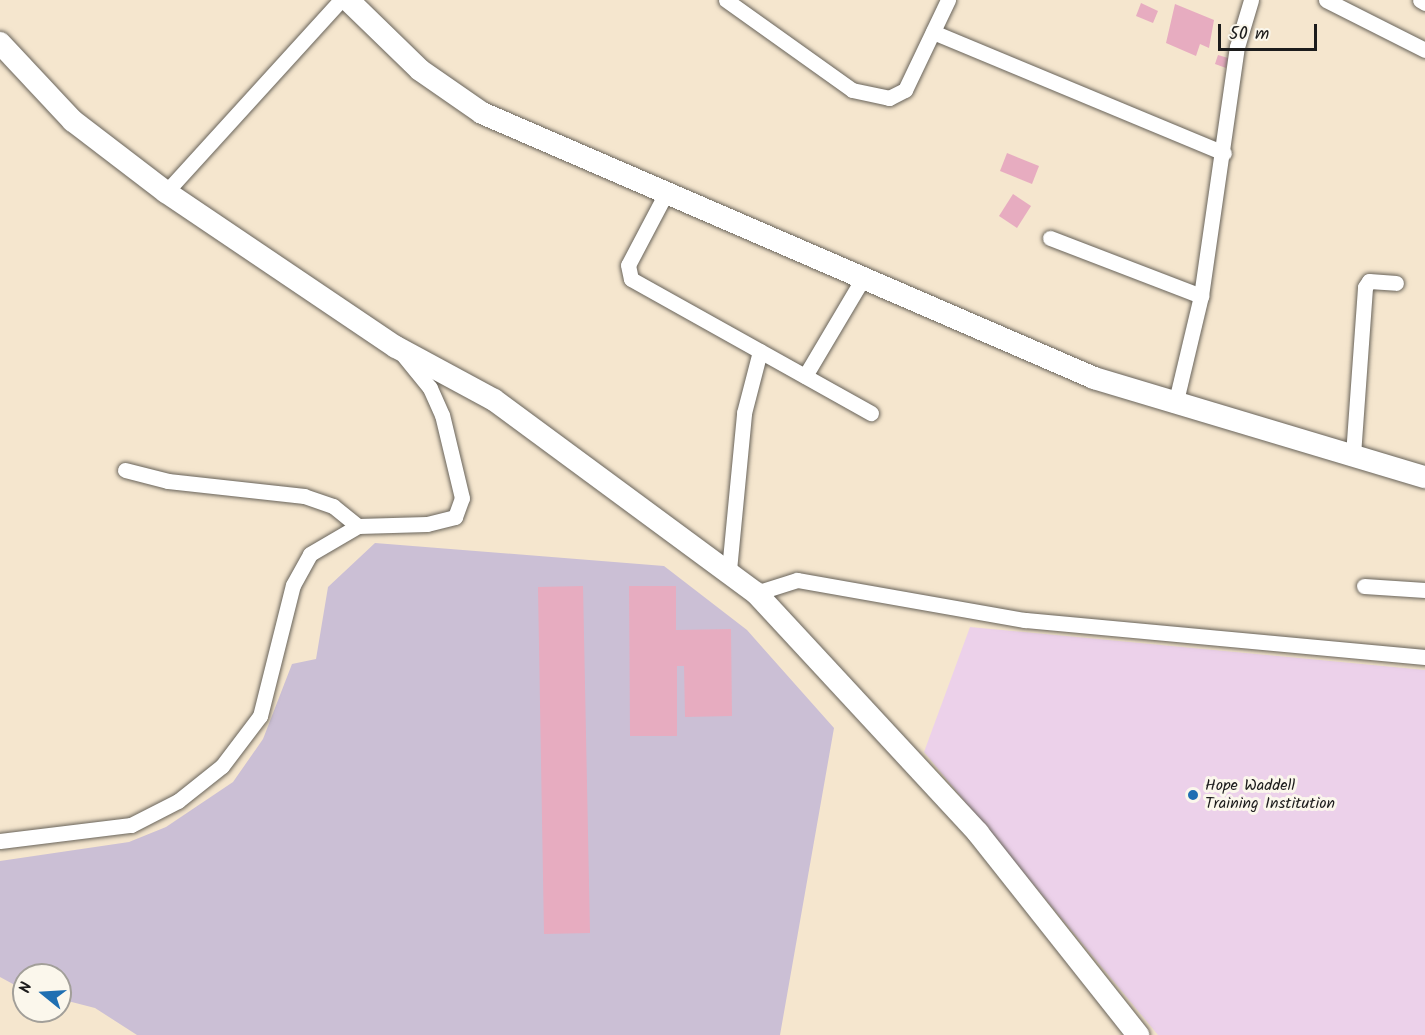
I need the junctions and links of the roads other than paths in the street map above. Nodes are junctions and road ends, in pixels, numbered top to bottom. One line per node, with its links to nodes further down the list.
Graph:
1 (341, 0): 13 (street)
2 (348, 0): 14 (street)
3 (726, 0): 9 (street)
4 (948, 0): 9 (street)
5 (1251, 0): 12 (street)
6 (1326, 0): 11 (street)
7 (1420, 0): 8 (street)
8 (1425, 3)
9 (933, 32): 12 (street)
10 (0, 44): 13 (street)
11 (1425, 50)
12 (1224, 153): 18 (street)
13 (166, 192): 19 (street)
14 (666, 193): 16 (street); 20 (street)
15 (1050, 238): 18 (street)
16 (862, 280): 21 (street); 22 (street)
17 (1396, 283): 24 (street)
18 (1201, 296): 22 (street)
19 (396, 347): 27 (street); 28 (street)
20 (760, 351): 21 (street); 28 (street)
21 (805, 376): 23 (street)
22 (1175, 405): 24 (street)
23 (871, 413)
24 (1353, 455): 26 (street)
25 (125, 470): 27 (street)
26 (1425, 477)
27 (358, 525): 33 (street)
28 (729, 570): 31 (street)
29 (1364, 586): 30 (street)
30 (1425, 590)
31 (756, 592): 32 (street); 34 (street)
32 (1425, 657)
33 (0, 841)
34 (1138, 1035)

